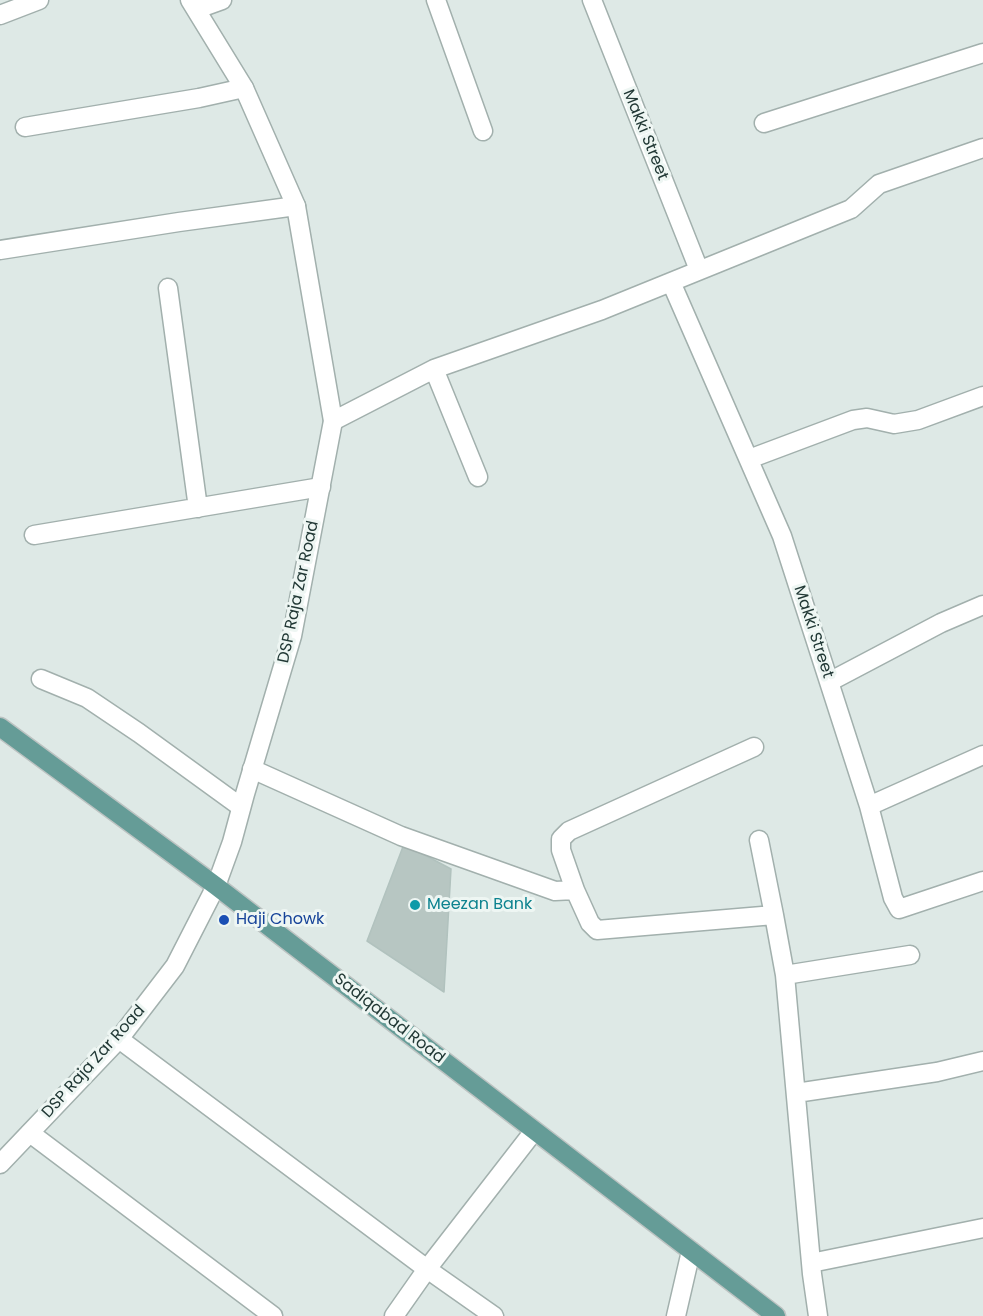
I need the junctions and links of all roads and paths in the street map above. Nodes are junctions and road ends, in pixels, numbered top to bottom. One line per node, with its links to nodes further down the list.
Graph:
1 (39, 0): 6 (street)
2 (222, 0): 5 (street)
3 (436, 0): 11 (street)
4 (592, 0): 15 (street, Makki Street)
5 (193, 5): 8 (street, DSP Raja Zar Road)
6 (0, 15)
7 (983, 53): 9 (street)
8 (244, 88): 10 (street); 13 (street, DSP Raja Zar Road)
9 (764, 123)
10 (25, 127)
11 (483, 131)
12 (983, 148): 15 (street)
13 (296, 206): 14 (street); 20 (street, DSP Raja Zar Road)
14 (0, 250)
15 (699, 270): 16 (street)
16 (671, 282): 18 (street); 21 (street, Makki Street)
17 (168, 288): 24 (street)
18 (434, 369): 20 (street); 22 (street)
19 (983, 396): 21 (street)
20 (333, 421): 23 (street, DSP Raja Zar Road)
21 (749, 459): 28 (street, Makki Street)
22 (478, 477)
23 (321, 487): 24 (street); 32 (street, DSP Raja Zar Road)
24 (198, 507): 25 (street)
25 (34, 535)
26 (983, 605): 28 (street)
27 (41, 679): 34 (street)
28 (829, 682): 33 (street, Makki Street)
29 (0, 727): 37 (main road, Sadiqabad Road)
30 (754, 747): 38 (street)
31 (983, 755): 33 (street)
32 (252, 769): 34 (street, DSP Raja Zar Road); 38 (street)
33 (869, 806): 36 (street, Makki Street)
34 (241, 807): 37 (street, DSP Raja Zar Road)
35 (759, 840): 39 (street)
36 (983, 881)
37 (216, 886): 42 (street, DSP Raja Zar Road); 45 (main road, Sadiqabad Road)
38 (574, 890): 39 (street)
39 (774, 915): 41 (street)
40 (910, 955): 41 (street)
41 (785, 975): 44 (street)
42 (118, 1039): 46 (street, DSP Raja Zar Road); 51 (street)
43 (983, 1061): 44 (street)
44 (796, 1093): 50 (street)
45 (534, 1131): 49 (main road, Sadiqabad Road); 51 (street)
46 (30, 1133): 47 (street, DSP Raja Zar Road); 52 (street)
47 (0, 1164)
48 (983, 1228): 50 (street)
49 (691, 1251): 55 (street); 56 (main road, Sadiqabad Road)
50 (811, 1263): 57 (street)
51 (427, 1269): 53 (street); 54 (street)
52 (273, 1316)
53 (394, 1316)
54 (494, 1316)
55 (676, 1316)
56 (776, 1316)
57 (818, 1316)

